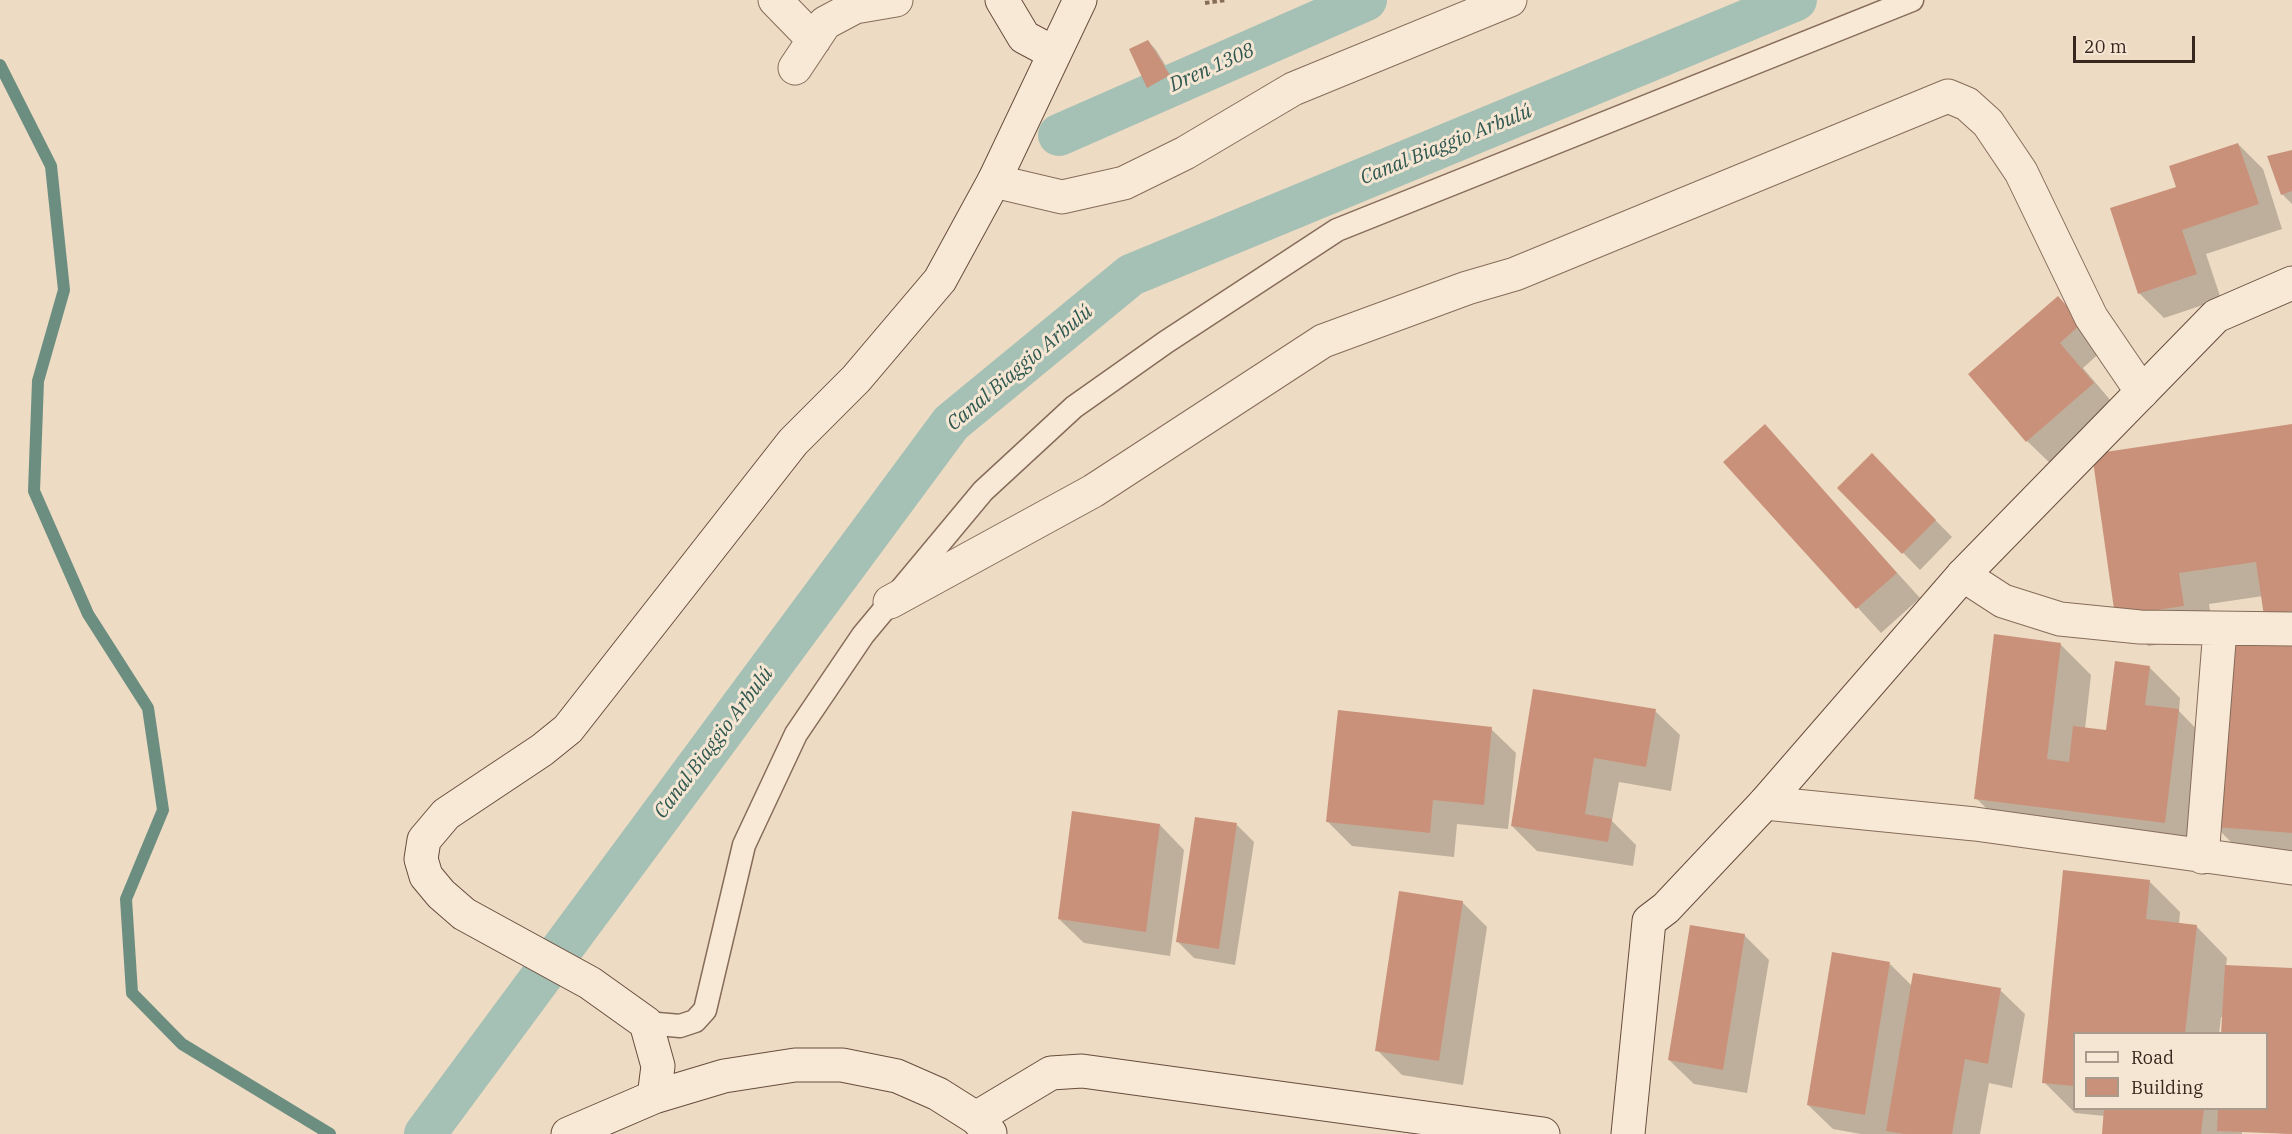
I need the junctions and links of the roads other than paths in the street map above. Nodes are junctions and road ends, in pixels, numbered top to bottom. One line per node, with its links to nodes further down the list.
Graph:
1 (775, 0): 7 (street)
2 (896, 0): 7 (street)
3 (1002, 0): 8 (street)
4 (1510, 0): 10 (street)
5 (1912, 0): 14 (lane)
6 (1074, 12): 8 (street)
7 (813, 40): 9 (street)
8 (1054, 53): 10 (street)
9 (795, 68)
10 (994, 181): 20 (street)
11 (2292, 283): 12 (street)
12 (2142, 392): 13 (street); 14 (street)
13 (1963, 575): 15 (street); 17 (street)
14 (890, 602): 20 (lane)
15 (2220, 629): 16 (street); 18 (street)
16 (2292, 629)
17 (1765, 803): 18 (street); 25 (street)
18 (2202, 857): 19 (street)
19 (2292, 868)
20 (646, 1023): 21 (street)
21 (654, 1097): 22 (street); 23 (street)
22 (983, 1126): 24 (street)
23 (568, 1134)
24 (1543, 1134)
25 (1628, 1134)

